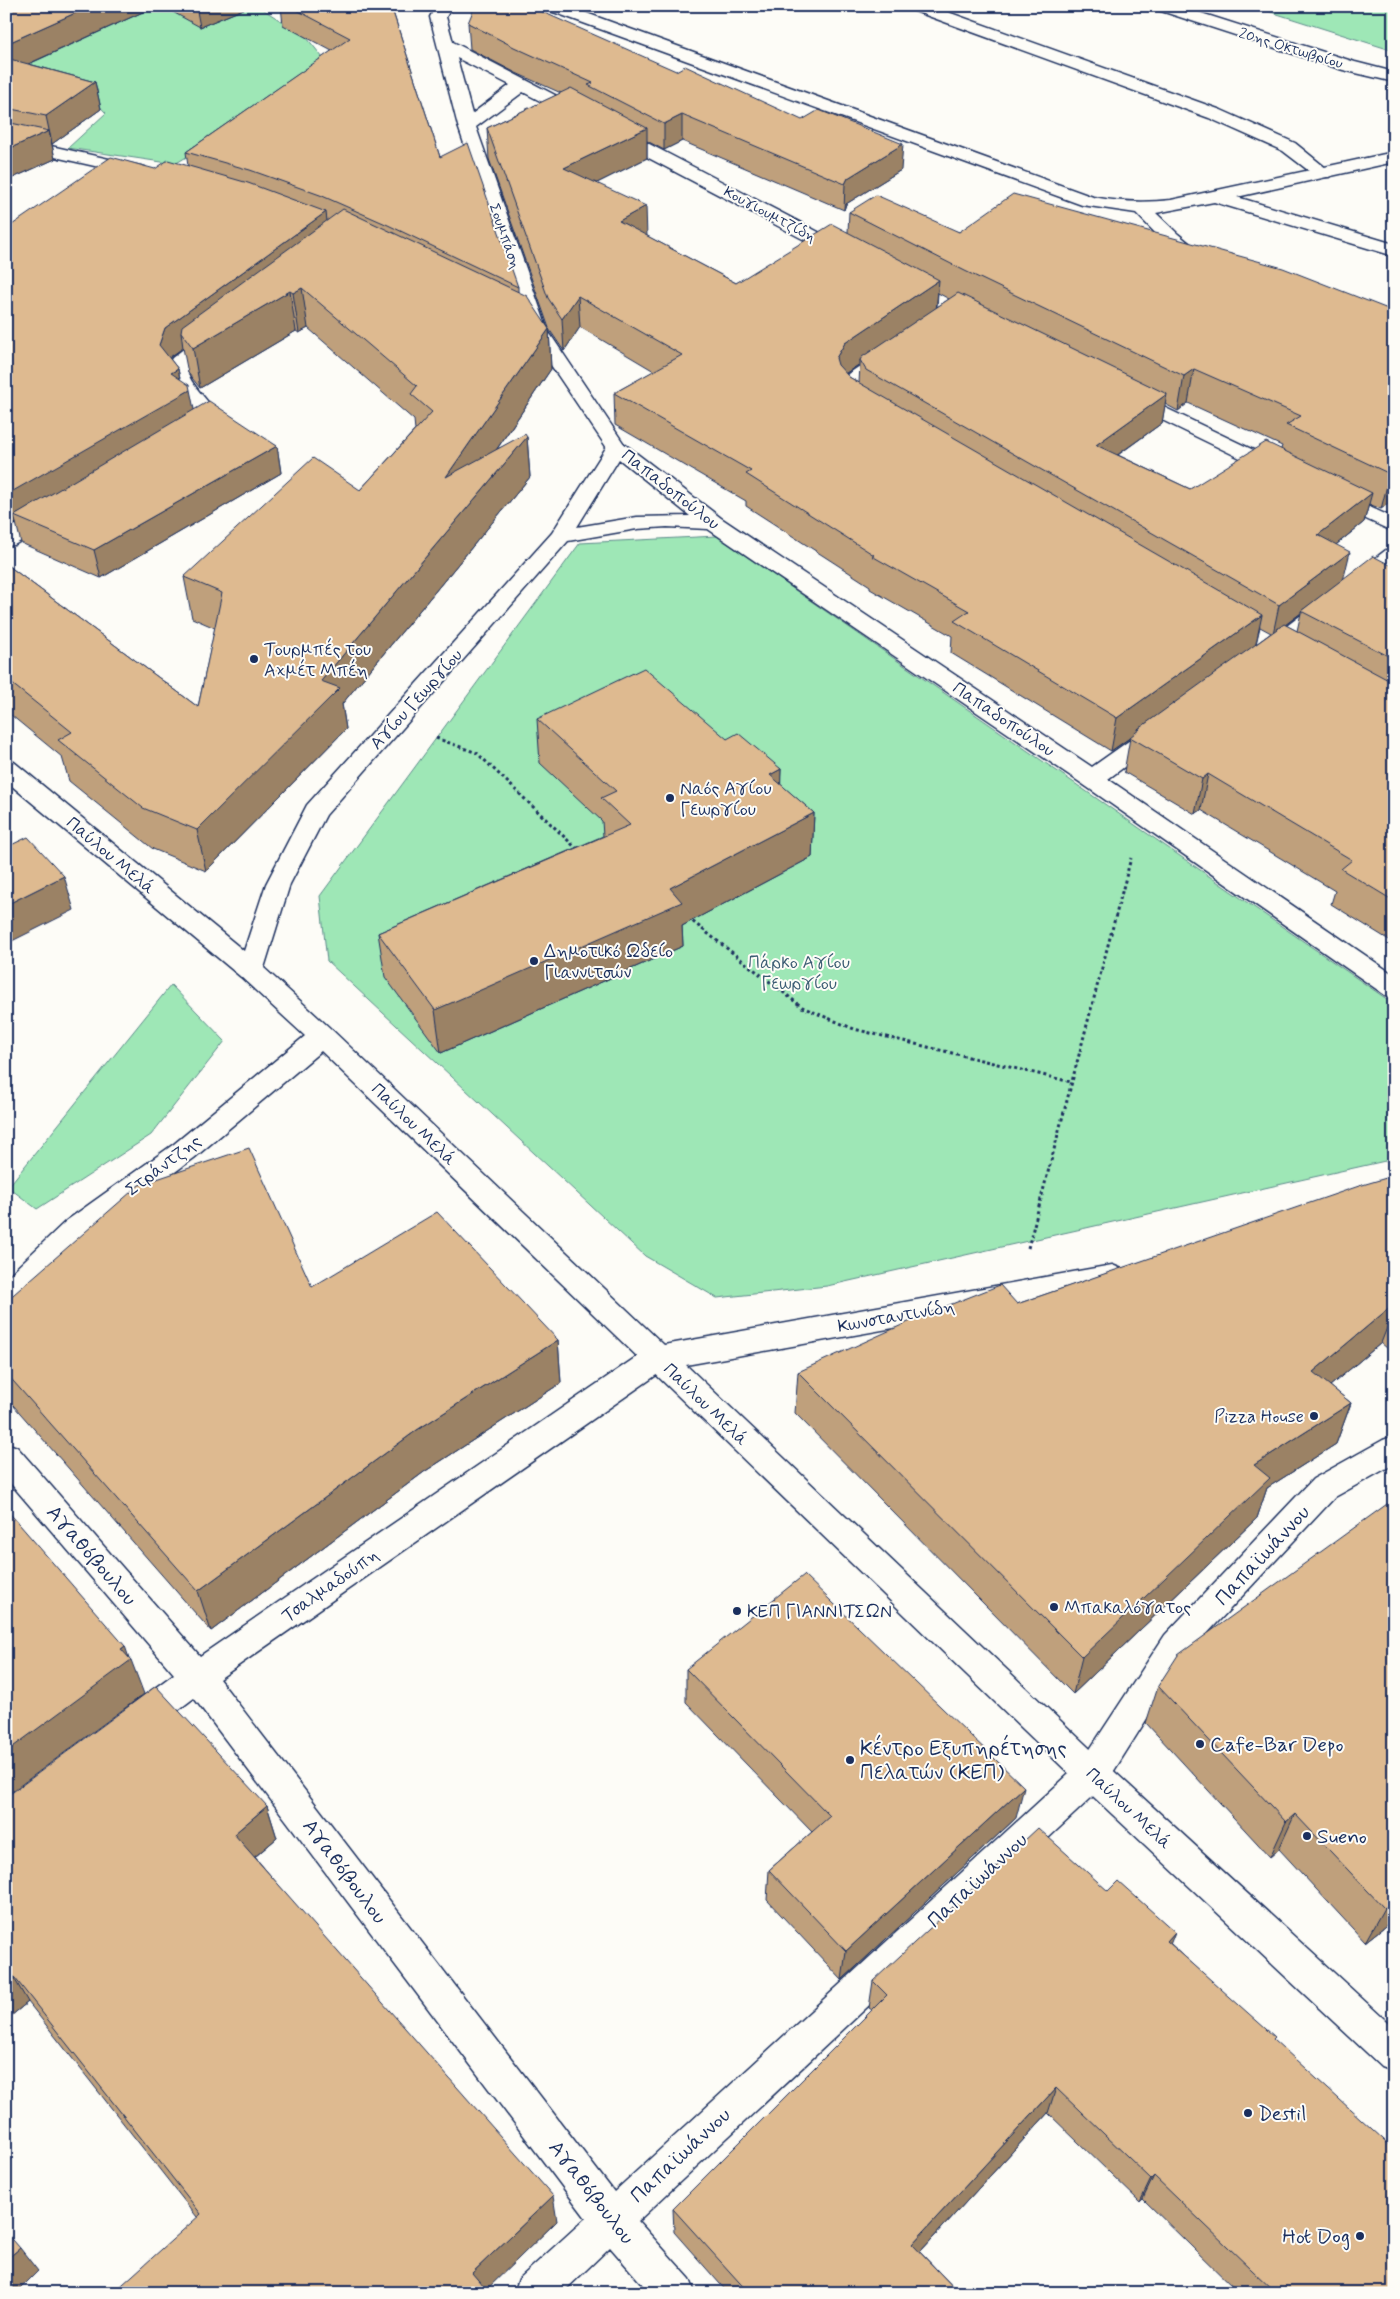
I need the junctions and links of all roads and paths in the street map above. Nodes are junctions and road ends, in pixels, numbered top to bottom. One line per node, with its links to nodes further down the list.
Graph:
1 (444, 6): 5 (street, Σουμπάση)
2 (551, 6): 14 (street)
3 (915, 6): 11 (street)
4 (1161, 6): 6 (street, 20ης Οκτωβρίου)
5 (444, 44): 7 (street, Κουγιουμτζίδη); 8 (street, Σουμπάση)
6 (1394, 76)
7 (523, 84): 8 (street); 16 (street, Κουγιουμτζίδη)
8 (467, 126): 20 (street, Σουμπάση)
9 (6, 141): 12 (street)
10 (1394, 157): 11 (street)
11 (1323, 173): 13 (street)
12 (155, 175)
13 (1216, 197): 14 (street); 15 (street)
14 (1143, 210): 17 (street)
15 (1394, 250)
16 (866, 264)
17 (1212, 266)
18 (512, 318): 20 (street)
19 (230, 323): 24 (street)
20 (538, 331): 25 (street, Σουμπάση)
21 (907, 343): 23 (street)
22 (1116, 390): 26 (street)
23 (882, 419)
24 (179, 439)
25 (616, 447): 29 (street, Παπαδοπούλου); 31 (street, Αγίου Γεωργίου)
26 (1295, 478)
27 (1322, 491): 30 (street)
28 (64, 506): 32 (street)
29 (713, 523): 31 (street); 38 (street, Παπαδοπούλου)
30 (1394, 526)
31 (561, 536): 36 (street, Αγίου Γεωργίου)
32 (6, 540)
33 (1394, 555): 34 (street)
34 (1250, 664)
35 (1179, 716): 38 (street)
36 (394, 723): 40 (path); 42 (street, Αγίου Γεωργίου)
37 (7, 770): 42 (street, Παύλου Μελά)
38 (1092, 779): 39 (street, Παπαδοπούλου)
39 (1142, 814): 43 (street, Παπαδοπούλου); 45 (path)
40 (584, 856)
41 (686, 916): 45 (path)
42 (250, 970): 44 (street, Παύλου Μελά)
43 (1394, 988)
44 (322, 1036): 48 (street, Στράντζης); 49 (street, Παύλου Μελά)
45 (1071, 1082): 47 (path)
46 (1141, 1272): 47 (street, Κωνσταντινίδη)
47 (1015, 1294): 49 (street, Κωνσταντινίδη)
48 (6, 1296)
49 (658, 1358): 52 (street, Τσαλμαδούπη); 54 (street, Παύλου Μελά)
50 (1394, 1449): 54 (street, Παπαϊωάννου)
51 (6, 1456): 52 (street, Αγαθόβουλου)
52 (197, 1676): 53 (street, Τσαλμαδούπη); 56 (street, Αγαθόβουλου)
53 (118, 1736)
54 (1093, 1774): 55 (street, Παύλου Μελά); 56 (street, Παπαϊωάννου)
55 (1394, 2053)
56 (611, 2219): 57 (street, Παπαϊωάννου); 58 (street, Αγαθόβουλου)
57 (533, 2293)
58 (676, 2293)

